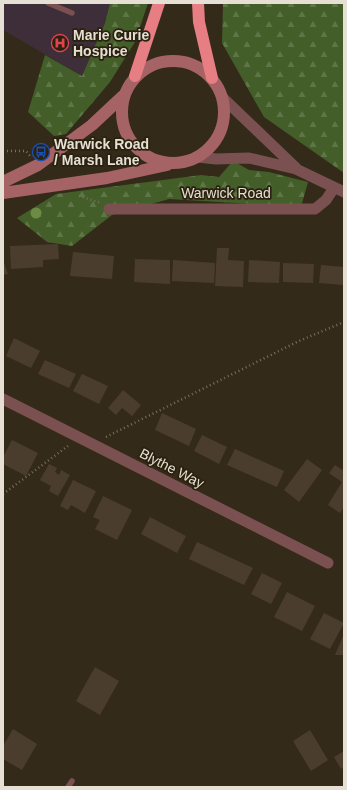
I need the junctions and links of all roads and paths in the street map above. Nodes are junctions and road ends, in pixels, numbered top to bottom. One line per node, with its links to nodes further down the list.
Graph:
1 (48, 3): 4 (lane)
2 (159, 3): 5 (highway)
3 (198, 3): 6 (highway)
4 (72, 13)
5 (135, 76): 6 (main road); 7 (main road)
6 (212, 78): 8 (main road)
7 (123, 96): 10 (main road); 12 (main road)
8 (223, 98): 9 (main road); 11 (street, Warwick Road)
9 (198, 157): 10 (main road); 11 (street, Warwick Road)
10 (172, 164): 14 (main road)
11 (296, 169): 13 (street, Warwick Road)
12 (3, 182)
13 (339, 190): 15 (street, Warwick Road)
14 (3, 193)
15 (109, 208)
16 (344, 322): 19 (path)
17 (3, 399): 18 (street, Blythe Way)
18 (76, 436): 19 (street, Blythe Way); 20 (path)
19 (92, 444): 21 (street, Blythe Way)
20 (3, 494)
21 (328, 563)
22 (72, 781): 23 (lane)
23 (68, 787)

